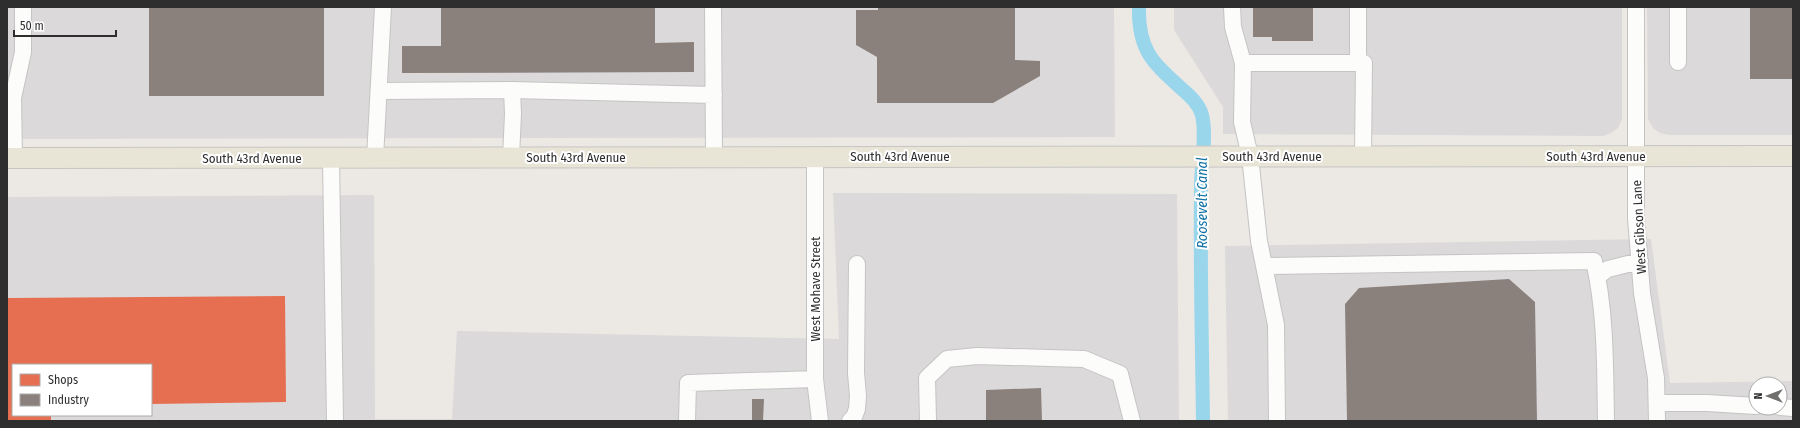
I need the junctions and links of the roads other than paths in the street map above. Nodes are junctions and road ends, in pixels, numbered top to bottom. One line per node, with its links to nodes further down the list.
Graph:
1 (23, 7): 11 (street)
2 (383, 7): 13 (street)
3 (713, 7): 14 (street)
4 (1232, 7): 8 (street)
5 (1358, 7): 9 (street)
6 (1636, 7): 19 (street, West Gibson Lane)
7 (1678, 7): 10 (street)
8 (1243, 62): 9 (street); 17 (street)
9 (1358, 62): 18 (street)
10 (1678, 62)
11 (14, 67): 22 (street)
12 (512, 90): 13 (street); 14 (street); 21 (street)
13 (379, 91): 24 (street)
14 (714, 95): 15 (street)
15 (714, 156): 16 (main road, South 43rd Avenue); 21 (main road, South 43rd Avenue)
16 (815, 156): 17 (main road, South 43rd Avenue); 29 (street, West Mohave Street)
17 (1250, 156): 18 (main road, South 43rd Avenue); 27 (street)
18 (1363, 156): 19 (main road, South 43rd Avenue)
19 (1636, 156): 20 (main road, South 43rd Avenue); 25 (street, West Gibson Lane)
20 (1793, 156)
21 (511, 157): 24 (main road, South 43rd Avenue)
22 (11, 158): 23 (main road, South 43rd Avenue)
23 (331, 158): 24 (main road, South 43rd Avenue); 32 (street)
24 (375, 158)
25 (1640, 261): 28 (street); 30 (street, West Gibson Lane)
26 (857, 264): 35 (street)
27 (1264, 266): 28 (street); 38 (street)
28 (1598, 276): 39 (street)
29 (815, 379): 33 (street); 34 (street, West Mohave Street)
30 (1657, 403): 31 (street); 40 (street, West Gibson Lane)
31 (1748, 406)
32 (335, 421)
33 (687, 421)
34 (820, 421)
35 (850, 421)
36 (928, 421): 37 (street)
37 (1132, 421)
38 (1277, 421)
39 (1606, 421)
40 (1657, 421)

